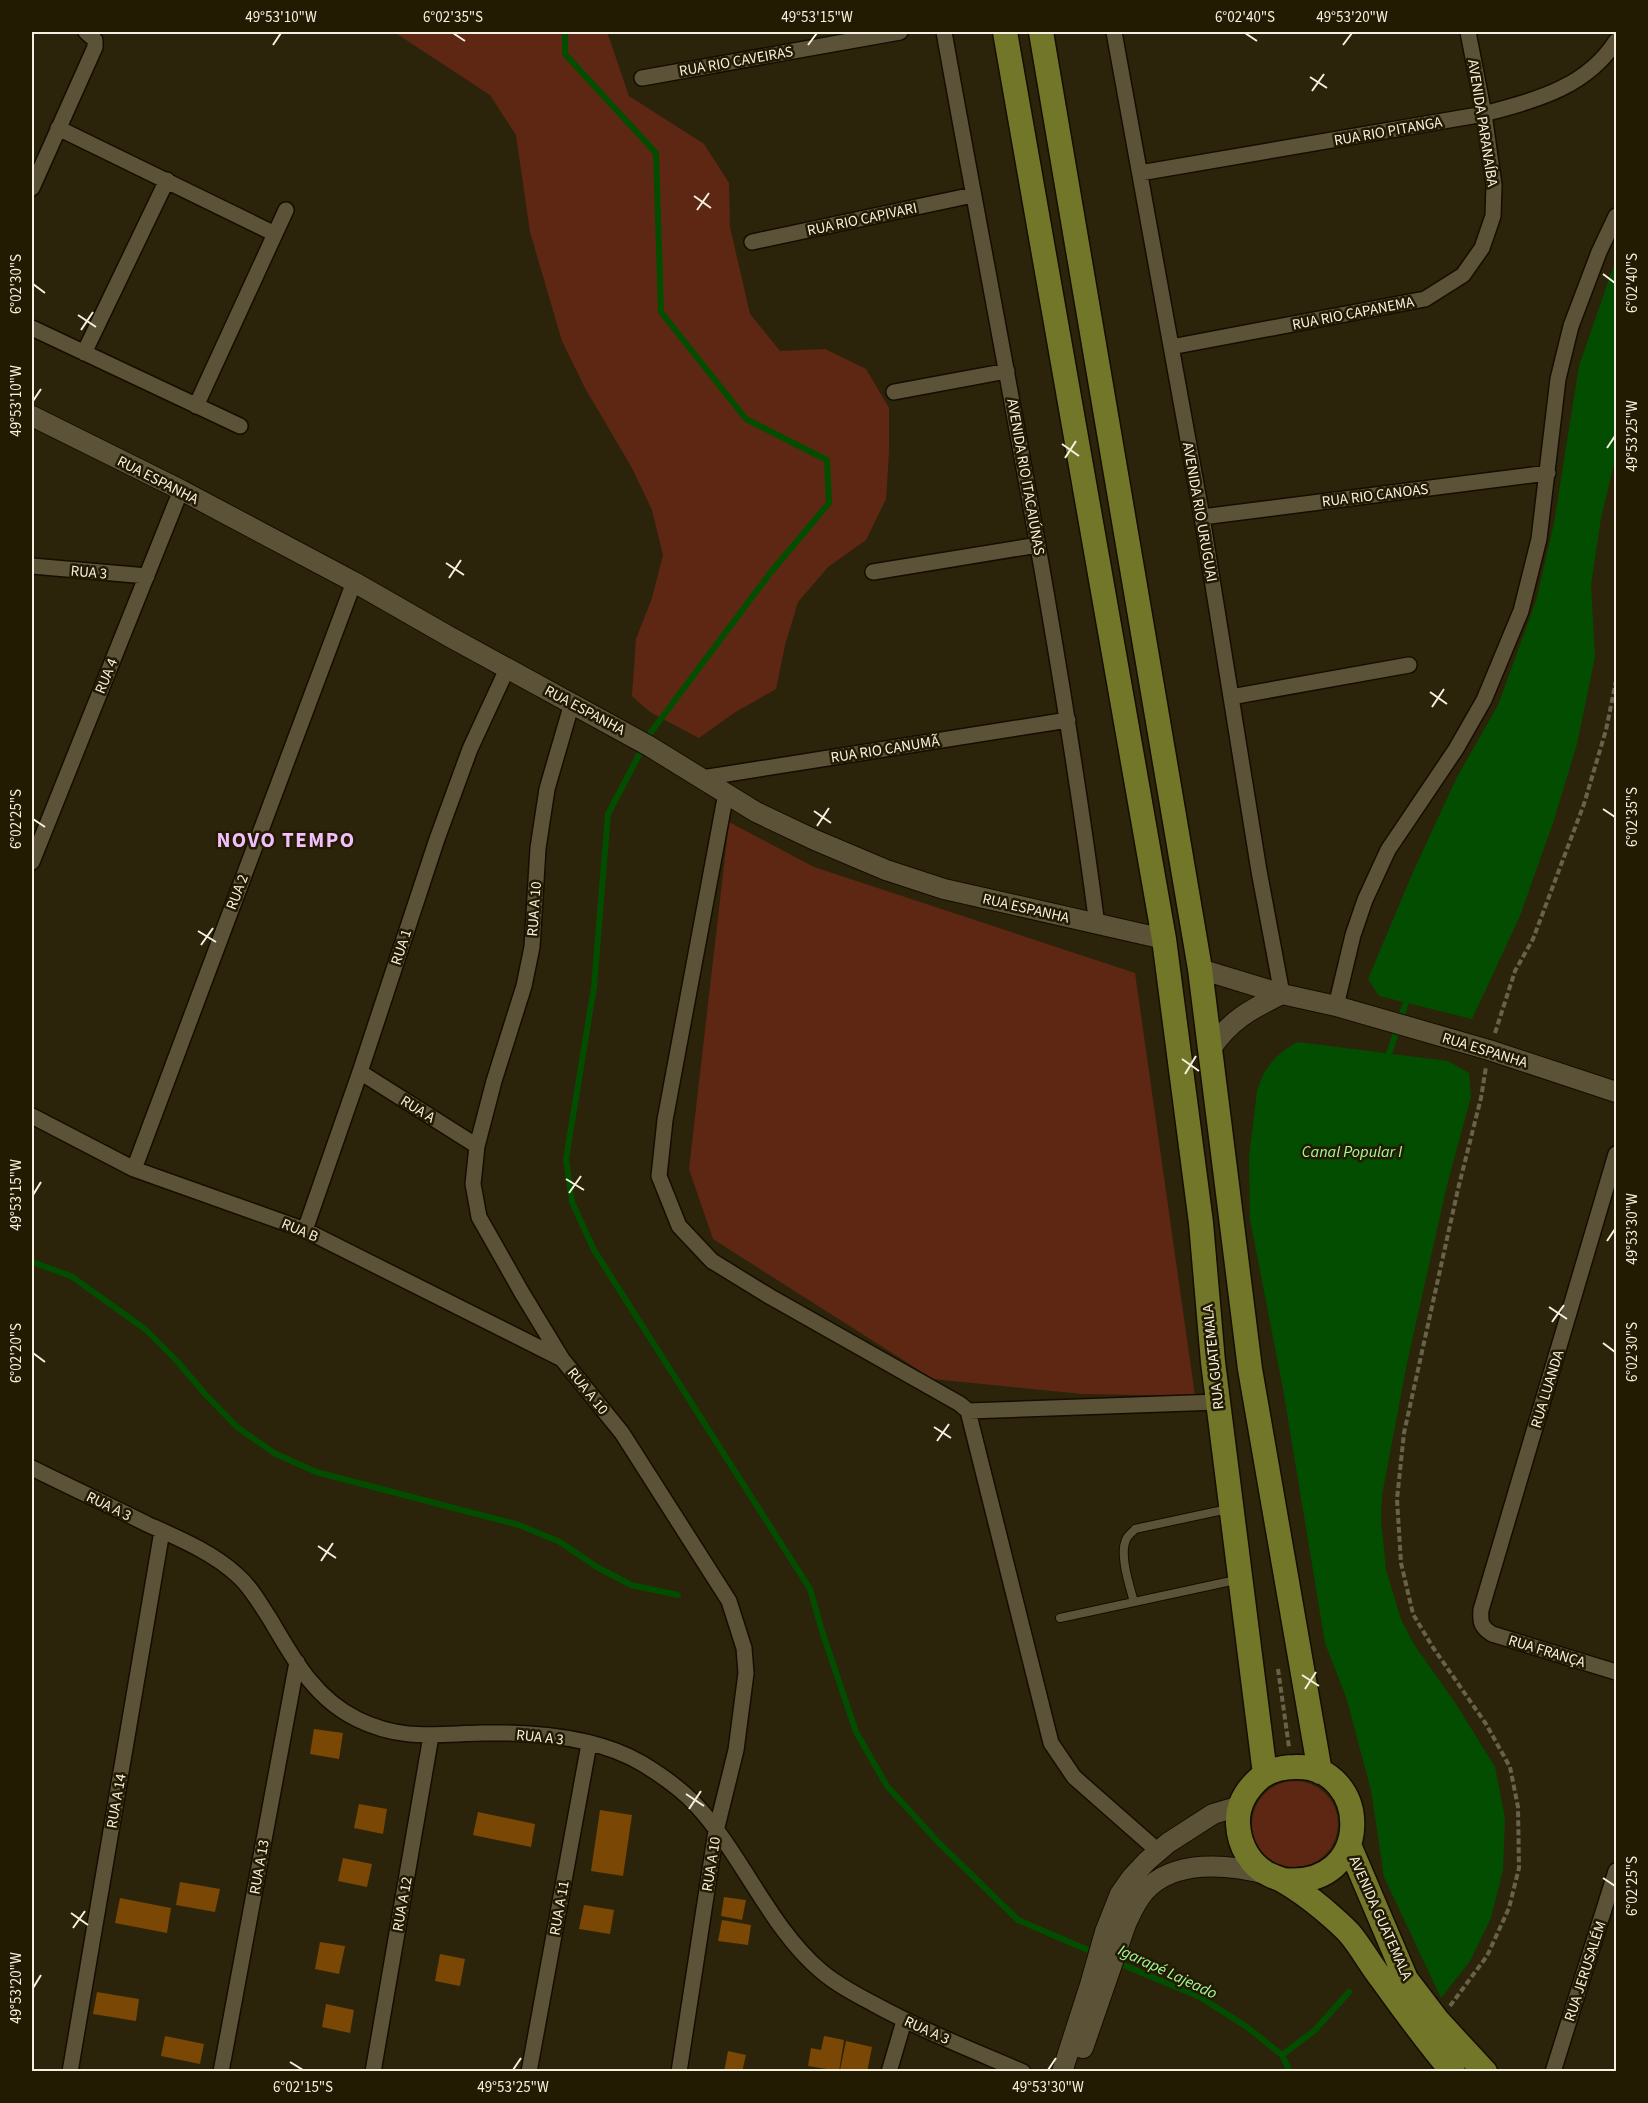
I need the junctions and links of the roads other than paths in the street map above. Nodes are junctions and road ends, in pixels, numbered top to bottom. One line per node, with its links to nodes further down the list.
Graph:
1 (86, 32): 11 (street)
2 (900, 32): 9 (street, RUA RIO CAVEIRAS)
3 (944, 32): 15 (street, AVENIDA RIO ITACAIÚNAS)
4 (1005, 32): 46 (main road, RUA GUATEMALA)
5 (1041, 32): 47 (main road)
6 (1114, 32): 12 (street, AVENIDA RIO URUGUAI)
7 (1468, 32): 10 (street, AVENIDA PARANAÍBA)
8 (1617, 42): 10 (street, RUA RIO PITANGA)
9 (642, 78)
10 (1484, 114): 12 (street, RUA RIO PITANGA); 17 (street, AVENIDA PARANAÍBA)
11 (58, 128): 13 (street); 14 (street)
12 (1140, 173): 22 (street, AVENIDA RIO URUGUAI)
13 (167, 180): 19 (street); 23 (street)
14 (32, 188)
15 (973, 195): 20 (street, RUA RIO CAPIVARI); 24 (street, AVENIDA RIO ITACAIÚNAS)
16 (286, 210): 19 (street)
17 (1493, 216): 22 (street, RUA RIO CAPANEMA)
18 (1617, 216): 29 (street)
19 (275, 234): 26 (street)
20 (752, 242)
21 (32, 328): 23 (street)
22 (1171, 347): 31 (street, AVENIDA RIO URUGUAI)
23 (84, 353): 26 (street)
24 (1007, 371): 25 (street); 32 (street, AVENIDA RIO ITACAIÚNAS)
25 (894, 392)
26 (196, 406): 28 (street)
27 (32, 416): 30 (street, RUA ESPANHA)
28 (240, 426)
29 (1548, 473): 31 (street, RUA RIO CANOAS); 49 (street)
30 (181, 490): 35 (street, RUA 4); 36 (street, RUA ESPANHA)
31 (1202, 517): 39 (street, AVENIDA RIO URUGUAI)
32 (1038, 545): 34 (street); 41 (street, AVENIDA RIO ITACAIÚNAS)
33 (32, 566): 35 (street, RUA 3)
34 (873, 572)
35 (147, 576): 44 (street, RUA 4)
36 (354, 582): 38 (street, RUA ESPANHA); 56 (street, RUA 2)
37 (1409, 665): 39 (street)
38 (507, 669): 40 (street, RUA ESPANHA); 51 (street, RUA 1)
39 (1231, 697): 48 (street, AVENIDA RIO URUGUAI)
40 (572, 703): 42 (street, RUA ESPANHA); 54 (street, RUA A 10)
41 (1068, 720): 42 (street, RUA RIO CANUMÃ); 45 (street, AVENIDA RIO ITACAIÚNAS)
42 (702, 778): 43 (street, RUA ESPANHA)
43 (726, 793): 45 (street, RUA ESPANHA); 62 (street)
44 (32, 862)
45 (1097, 925): 46 (street, RUA ESPANHA)
46 (1164, 939): 58 (main road, RUA GUATEMALA)
47 (1200, 969): 48 (street, RUA ESPANHA); 50 (main road)
48 (1282, 994): 49 (street, RUA ESPANHA); 50 (street)
49 (1336, 1006): 52 (street, RUA ESPANHA)
50 (1210, 1050): 57 (main road)
51 (360, 1072): 54 (street, RUA A); 59 (street, RUA 1)
52 (1617, 1092)
53 (32, 1116): 56 (street, RUA B)
54 (477, 1146): 60 (street, RUA A 10)
55 (1617, 1154): 69 (street, RUA LUANDA)
56 (134, 1169): 59 (street, RUA B)
57 (1231, 1220): 58 (main road); 74 (main road)
58 (1201, 1223): 61 (main road, RUA GUATEMALA)
59 (305, 1230): 60 (street, RUA B)
60 (562, 1359): 77 (street, RUA A 10)
61 (1218, 1402): 62 (street); 64 (main road, RUA GUATEMALA)
62 (968, 1411): 79 (street)
63 (32, 1468): 65 (street, RUA A 3)
64 (1232, 1509): 66 (main road, RUA GUATEMALA); 67 (lane)
65 (162, 1531): 70 (street, RUA A 3); 85 (street, RUA A 14)
66 (1240, 1580): 67 (lane); 75 (main road, RUA GUATEMALA)
67 (1134, 1602): 68 (lane)
68 (1060, 1617)
69 (1482, 1625): 71 (street, RUA FRANÇA)
70 (297, 1662): 72 (street, RUA A 3); 86 (street, RUA A 13)
71 (1617, 1672)
72 (431, 1736): 73 (street, RUA A 3); 87 (street, RUA A 12)
73 (589, 1744): 77 (street, RUA A 3); 88 (street, RUA A 11)
74 (1320, 1772): 75 (main road); 78 (main road)
75 (1265, 1774): 76 (main road)
76 (1240, 1806): 79 (street); 81 (main road)
77 (716, 1831): 84 (street, RUA A 3); 89 (street, RUA A 10)
78 (1349, 1845): 81 (main road); 95 (main road, AVENIDA GUATEMALA)
79 (1158, 1851): 82 (street)
80 (1617, 1871): 96 (street, RUA JERUSALÉM)
81 (1275, 1877): 82 (street); 94 (main road, AVENIDA GUATEMALA)
82 (1108, 1953): 83 (street)
83 (1097, 1987): 92 (street); 93 (street)
84 (904, 2021): 90 (street); 91 (street, RUA A 3)
85 (70, 2072)
86 (221, 2072)
87 (373, 2072)
88 (529, 2072)
89 (679, 2072)
90 (889, 2072)
91 (1023, 2072)
92 (1062, 2072)
93 (1075, 2072)
94 (1453, 2072)
95 (1485, 2072)
96 (1553, 2072)

